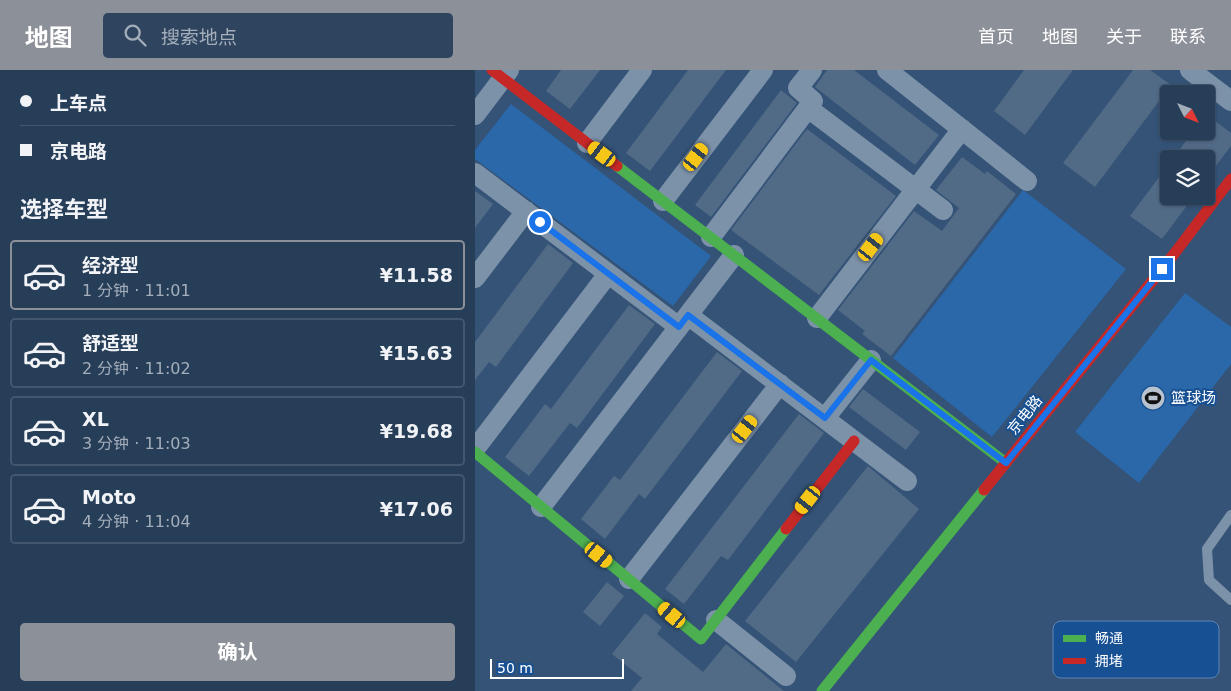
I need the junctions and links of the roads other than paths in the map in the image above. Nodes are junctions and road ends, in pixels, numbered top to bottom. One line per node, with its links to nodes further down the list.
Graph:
1 (642, 70): 11 (street)
2 (763, 70): 16 (street)
3 (812, 70): 8 (street)
4 (887, 70): 10 (street)
5 (1189, 70): 7 (street)
6 (501, 73): 9 (street); 11 (street)
7 (1231, 101)
8 (807, 108): 15 (street); 19 (street)
9 (475, 115)
10 (962, 129): 14 (street); 15 (street)
11 (587, 143): 16 (street)
12 (475, 173): 18 (street)
13 (1231, 179): 30 (street, 京电路)
14 (1027, 181)
15 (915, 190): 17 (street); 23 (street)
16 (663, 201): 19 (street)
17 (943, 210)
18 (526, 211): 21 (street); 22 (street)
19 (711, 237): 20 (street)
20 (734, 255): 23 (street); 24 (street)
21 (608, 274): 24 (street); 29 (street)
22 (475, 278)
23 (817, 318): 25 (street)
24 (683, 321): 26 (street); 32 (street)
25 (871, 360): 27 (street); 30 (street)
26 (779, 384): 27 (street); 34 (street)
27 (825, 418): 28 (street)
28 (854, 441): 31 (street); 36 (street)
29 (475, 451): 32 (street)
30 (1006, 463): 38 (street, 京电路)
31 (907, 480)
32 (541, 507): 34 (street)
33 (1231, 515): 35 (lane)
34 (629, 579): 36 (street)
35 (1231, 600)
36 (716, 620): 37 (street)
37 (786, 676)
38 (821, 691)

